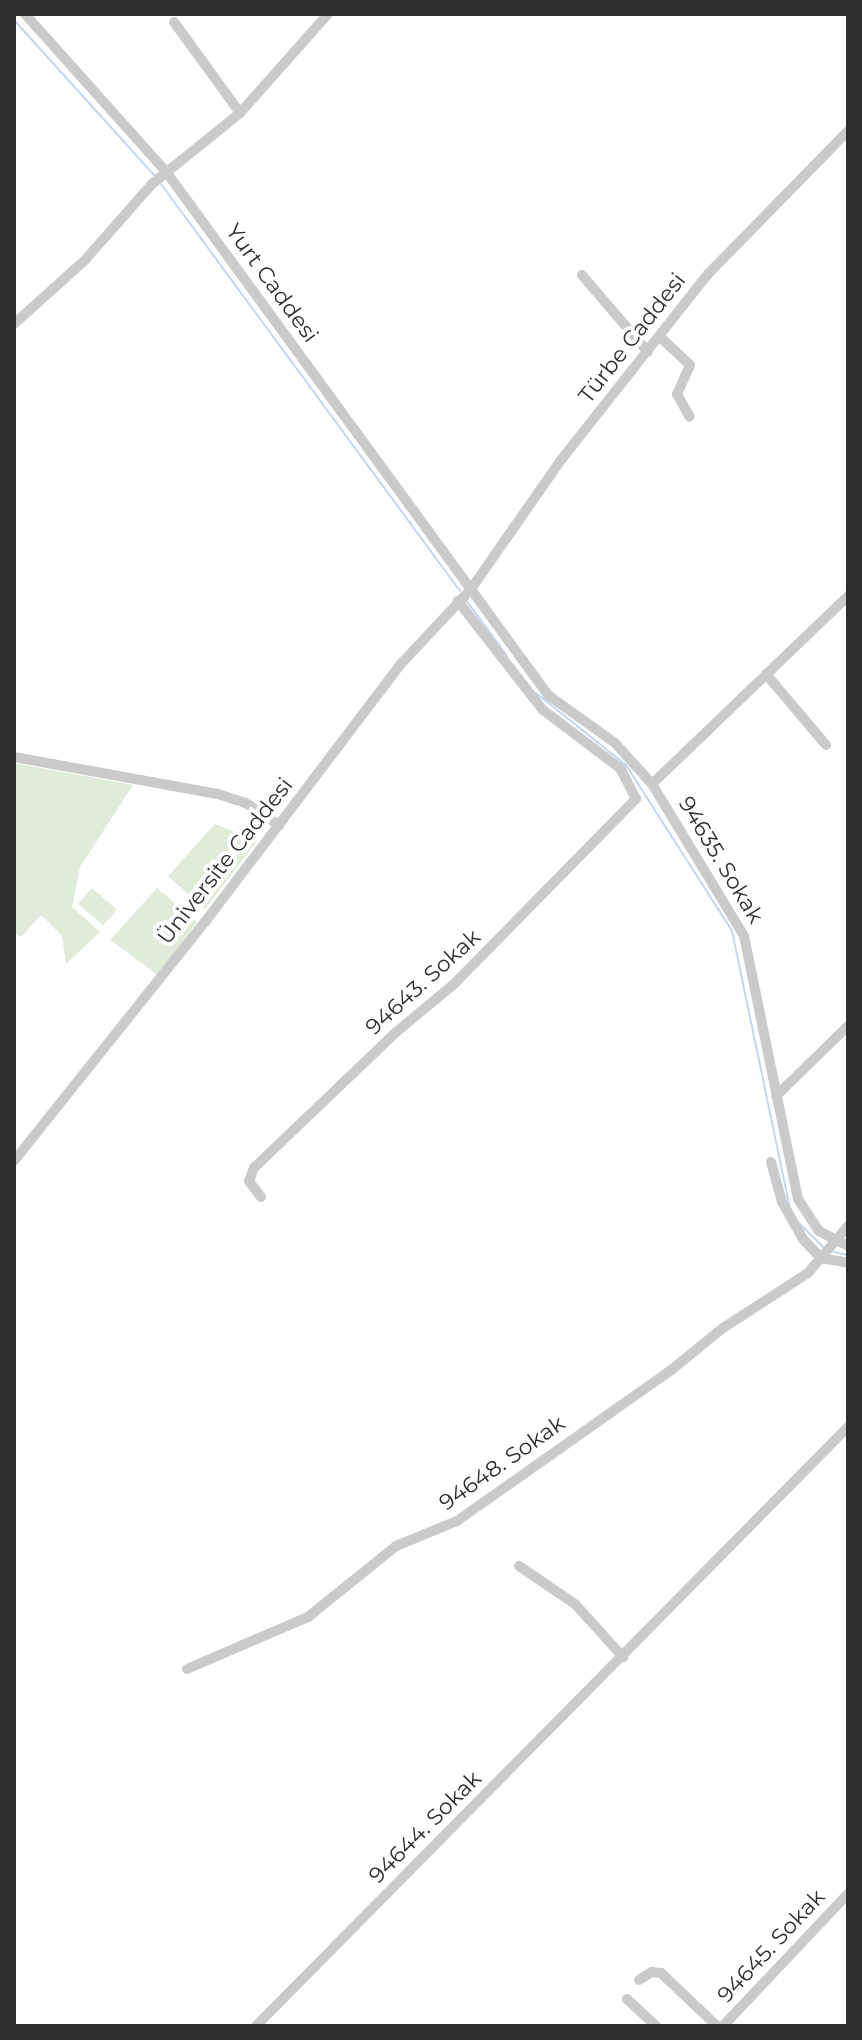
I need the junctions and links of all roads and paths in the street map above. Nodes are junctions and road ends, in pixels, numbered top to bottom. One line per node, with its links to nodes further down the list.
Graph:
1 (25, 14): 6 (street, Yurt Caddesi)
2 (328, 14): 4 (street)
3 (174, 22): 4 (street)
4 (240, 113): 6 (street)
5 (848, 131): 9 (street, Türbe Caddesi)
6 (167, 173): 8 (street); 12 (street, Yurt Caddesi)
7 (582, 275): 10 (street)
8 (15, 322)
9 (660, 337): 10 (street, Türbe Caddesi); 11 (street)
10 (648, 352): 12 (street, Türbe Caddesi)
11 (690, 417)
12 (471, 589): 14 (street, Üniversite Caddesi); 18 (street, 94635. Sokak)
13 (848, 596): 15 (street)
14 (458, 601): 19 (street, Üniversite Caddesi); 24 (street, 94643. Sokak)
15 (766, 674): 16 (street); 18 (street)
16 (826, 745)
17 (14, 757): 19 (street)
18 (652, 784): 21 (street, 94635. Sokak)
19 (279, 825): 22 (street, Üniversite Caddesi)
20 (848, 1026): 21 (street)
21 (776, 1096): 26 (street, 94635. Sokak)
22 (14, 1161)
23 (771, 1162): 28 (street)
24 (261, 1197)
25 (848, 1226): 26 (street, 94648. Sokak)
26 (831, 1241): 27 (street); 28 (street, 94648. Sokak)
27 (848, 1246)
28 (821, 1258): 29 (street); 33 (street, 94648. Sokak)
29 (848, 1263)
30 (848, 1427): 32 (street, 94644. Sokak)
31 (519, 1566): 32 (street)
32 (623, 1657): 37 (street, 94644. Sokak)
33 (187, 1669)
34 (848, 1894): 39 (street, 94645. Sokak)
35 (639, 1980): 39 (street)
36 (627, 1999): 38 (street)
37 (256, 2026)
38 (656, 2026)
39 (720, 2026)

